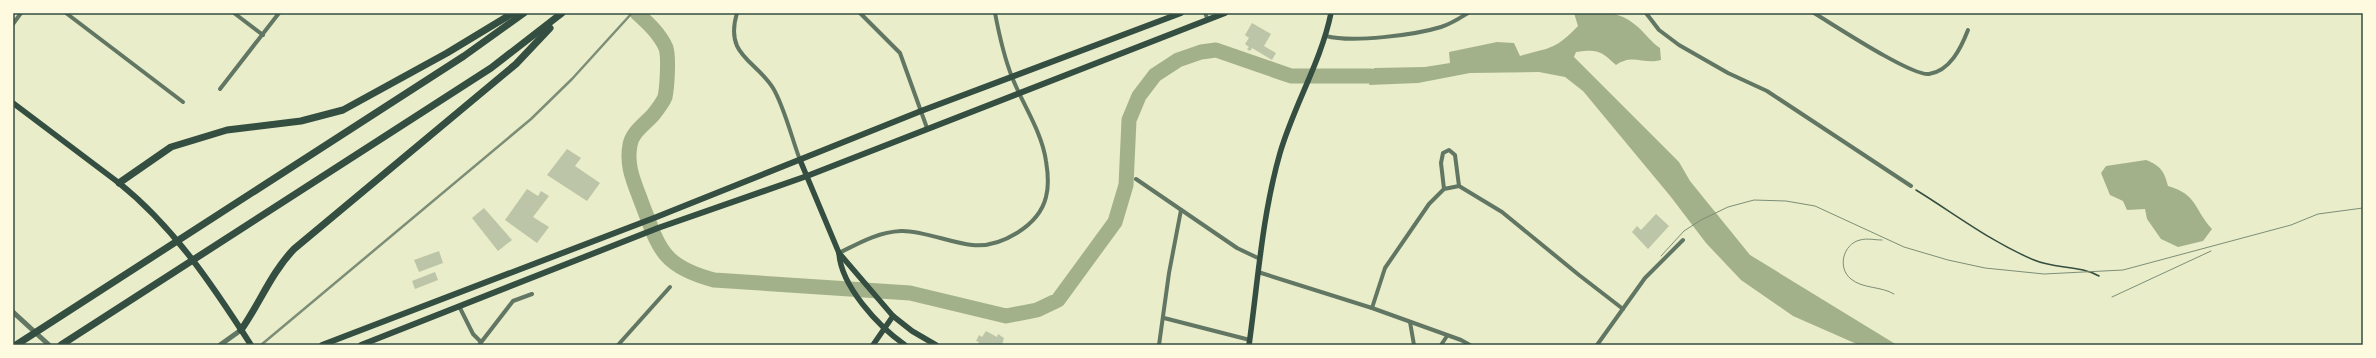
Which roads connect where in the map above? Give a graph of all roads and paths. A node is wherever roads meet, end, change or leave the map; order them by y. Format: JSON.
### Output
{"nodes":[{"id":1,"x":21,"y":13,"type":"edge"},
{"id":2,"x":66,"y":13,"type":"edge"},
{"id":3,"x":234,"y":13,"type":"edge"},
{"id":4,"x":279,"y":13,"type":"edge"},
{"id":5,"x":513,"y":13,"type":"edge"},
{"id":6,"x":524,"y":13,"type":"edge"},
{"id":7,"x":563,"y":13,"type":"edge"},
{"id":8,"x":737,"y":13,"type":"edge"},
{"id":9,"x":860,"y":13,"type":"edge"},
{"id":10,"x":995,"y":13,"type":"edge"},
{"id":11,"x":1181,"y":13,"type":"edge"},
{"id":12,"x":1205,"y":13,"type":"edge"},
{"id":13,"x":1225,"y":13,"type":"edge"},
{"id":14,"x":1331,"y":13,"type":"edge"},
{"id":15,"x":1468,"y":13,"type":"edge"},
{"id":16,"x":1646,"y":13,"type":"edge"},
{"id":17,"x":1814,"y":13,"type":"edge"},
{"id":18,"x":1208,"y":20,"type":"junction"},
{"id":19,"x":13,"y":24,"type":"edge"},
{"id":20,"x":1968,"y":30,"type":"dead end"},
{"id":21,"x":263,"y":35,"type":"junction"},
{"id":22,"x":1326,"y":36,"type":"junction"},
{"id":23,"x":1012,"y":78,"type":"junction"},
{"id":24,"x":220,"y":89,"type":"dead end"},
{"id":25,"x":1020,"y":94,"type":"junction"},
{"id":26,"x":183,"y":102,"type":"dead end"},
{"id":27,"x":13,"y":103,"type":"edge"},
{"id":28,"x":921,"y":111,"type":"junction"},
{"id":29,"x":927,"y":128,"type":"junction"},
{"id":30,"x":800,"y":160,"type":"junction"},
{"id":31,"x":807,"y":176,"type":"junction"},
{"id":32,"x":1136,"y":180,"type":"dead end"},
{"id":33,"x":119,"y":183,"type":"junction"},
{"id":34,"x":1459,"y":186,"type":"junction"},
{"id":35,"x":1911,"y":186,"type":"joint"},
{"id":36,"x":1444,"y":189,"type":"junction"},
{"id":37,"x":1180,"y":210,"type":"junction"},
{"id":38,"x":1683,"y":240,"type":"dead end"},
{"id":39,"x":839,"y":253,"type":"junction"},
{"id":40,"x":1260,"y":259,"type":"junction"},
{"id":41,"x":1258,"y":272,"type":"junction"},
{"id":42,"x":2099,"y":276,"type":"dead end"},
{"id":43,"x":670,"y":287,"type":"dead end"},
{"id":44,"x":532,"y":294,"type":"dead end"},
{"id":45,"x":459,"y":306,"type":"junction"},
{"id":46,"x":1372,"y":308,"type":"junction"},
{"id":47,"x":1623,"y":308,"type":"junction"},
{"id":48,"x":13,"y":312,"type":"edge"},
{"id":49,"x":893,"y":316,"type":"junction"},
{"id":50,"x":1164,"y":318,"type":"junction"},
{"id":51,"x":1410,"y":322,"type":"junction"},
{"id":52,"x":884,"y":328,"type":"junction"},
{"id":53,"x":241,"y":330,"type":"junction"},
{"id":54,"x":1447,"y":336,"type":"junction"},
{"id":55,"x":1249,"y":342,"type":"edge"},
{"id":56,"x":480,"y":343,"type":"edge"},
{"id":57,"x":62,"y":344,"type":"edge"},
{"id":58,"x":250,"y":344,"type":"edge"},
{"id":59,"x":16,"y":345,"type":"edge"},
{"id":60,"x":49,"y":345,"type":"edge"},
{"id":61,"x":220,"y":345,"type":"edge"},
{"id":62,"x":322,"y":345,"type":"edge"},
{"id":63,"x":361,"y":345,"type":"edge"},
{"id":64,"x":618,"y":345,"type":"edge"},
{"id":65,"x":873,"y":345,"type":"edge"},
{"id":66,"x":904,"y":345,"type":"edge"},
{"id":67,"x":936,"y":345,"type":"edge"},
{"id":68,"x":1159,"y":345,"type":"edge"},
{"id":69,"x":1414,"y":345,"type":"edge"},
{"id":70,"x":1441,"y":345,"type":"edge"},
{"id":71,"x":1470,"y":345,"type":"edge"},
{"id":72,"x":1597,"y":345,"type":"edge"}],
"edges":[{"from":1,"to":19,"type":"street"},
{"from":2,"to":26,"type":"street"},
{"from":3,"to":21,"type":"street"},
{"from":4,"to":21,"type":"street"},
{"from":5,"to":33,"type":"highway"},
{"from":6,"to":59,"type":"highway"},
{"from":7,"to":53,"type":"highway"},
{"from":7,"to":57,"type":"highway"},
{"from":8,"to":30,"type":"street"},
{"from":9,"to":28,"type":"street"},
{"from":10,"to":23,"type":"street"},
{"from":11,"to":23,"type":"main road"},
{"from":12,"to":18,"type":"street"},
{"from":13,"to":18,"type":"main road"},
{"from":14,"to":22,"type":"main road"},
{"from":15,"to":22,"type":"street"},
{"from":16,"to":35,"type":"street"},
{"from":17,"to":20,"type":"street"},
{"from":18,"to":25,"type":"main road"},
{"from":21,"to":24,"type":"street"},
{"from":22,"to":40,"type":"main road"},
{"from":23,"to":25,"type":"street"},
{"from":23,"to":28,"type":"main road"},
{"from":25,"to":29,"type":"main road"},
{"from":25,"to":39,"type":"street"},
{"from":27,"to":33,"type":"main road"},
{"from":28,"to":29,"type":"street"},
{"from":28,"to":30,"type":"main road"},
{"from":29,"to":31,"type":"main road"},
{"from":30,"to":31,"type":"main road"},
{"from":30,"to":62,"type":"main road"},
{"from":31,"to":39,"type":"main road"},
{"from":31,"to":45,"type":"main road"},
{"from":32,"to":37,"type":"street"},
{"from":33,"to":53,"type":"main road"},
{"from":34,"to":36,"type":"street"},
{"from":34,"to":36,"type":"street"},
{"from":34,"to":47,"type":"street"},
{"from":35,"to":42,"type":"path"},
{"from":36,"to":46,"type":"street"},
{"from":37,"to":40,"type":"street"},
{"from":37,"to":50,"type":"street"},
{"from":38,"to":47,"type":"street"},
{"from":39,"to":49,"type":"main road"},
{"from":39,"to":52,"type":"main road"},
{"from":40,"to":41,"type":"main road"},
{"from":41,"to":46,"type":"street"},
{"from":41,"to":55,"type":"main road"},
{"from":43,"to":64,"type":"street"},
{"from":44,"to":56,"type":"street"},
{"from":45,"to":56,"type":"street"},
{"from":45,"to":63,"type":"main road"},
{"from":46,"to":51,"type":"street"},
{"from":47,"to":72,"type":"street"},
{"from":48,"to":60,"type":"street"},
{"from":49,"to":52,"type":"main road"},
{"from":49,"to":67,"type":"main road"},
{"from":50,"to":55,"type":"street"},
{"from":50,"to":68,"type":"street"},
{"from":51,"to":54,"type":"street"},
{"from":51,"to":69,"type":"street"},
{"from":52,"to":65,"type":"main road"},
{"from":52,"to":66,"type":"main road"},
{"from":53,"to":58,"type":"main road"},
{"from":53,"to":61,"type":"street"},
{"from":54,"to":70,"type":"street"},
{"from":54,"to":71,"type":"street"}]}
